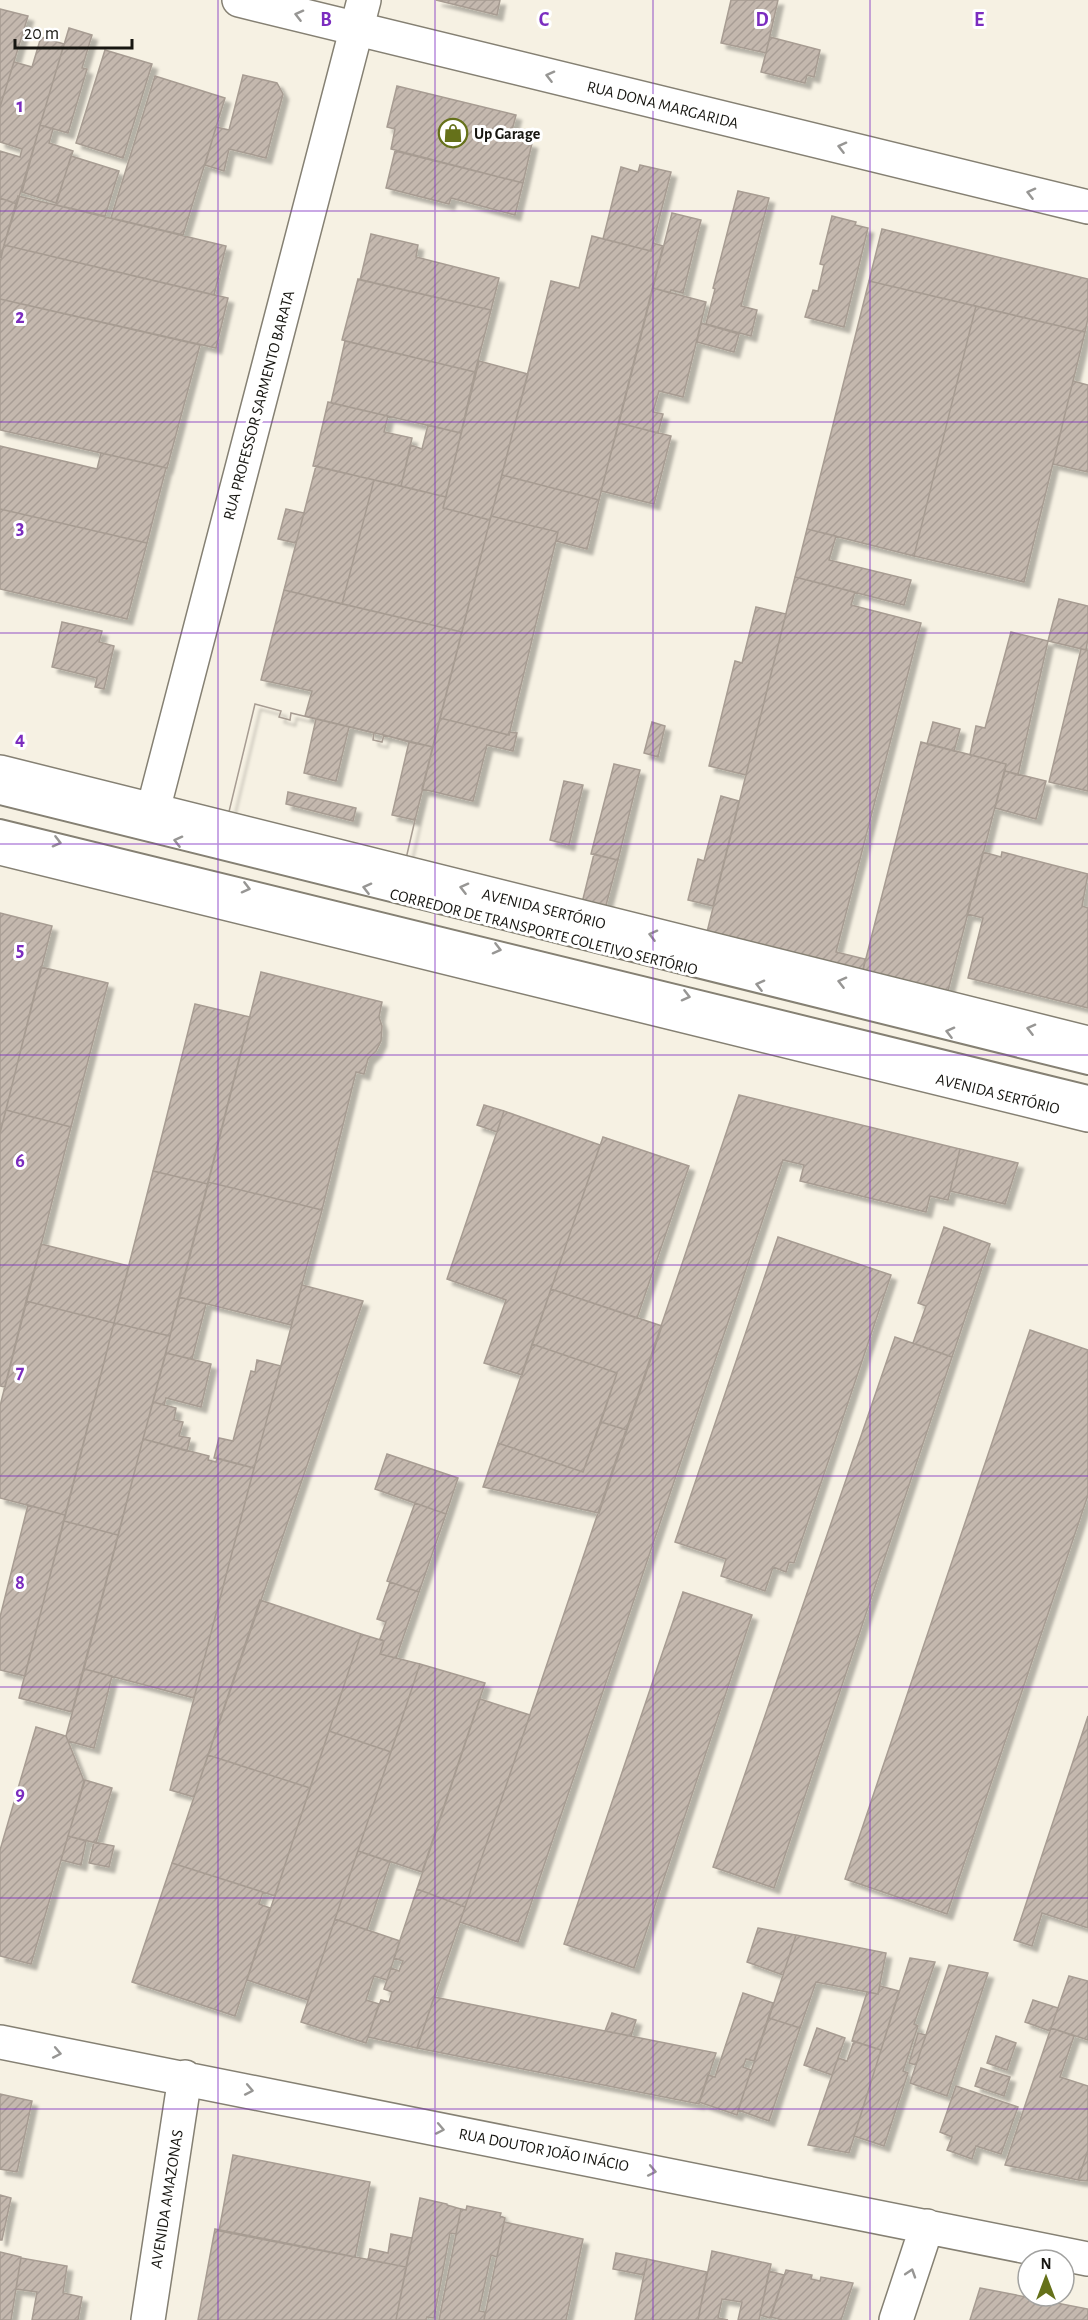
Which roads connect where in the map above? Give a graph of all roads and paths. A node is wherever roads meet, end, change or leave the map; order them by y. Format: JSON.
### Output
{"nodes":[{"id":1,"x":239,"y":0,"type":"edge"},
{"id":2,"x":360,"y":14,"type":"edge"},
{"id":3,"x":1088,"y":207,"type":"edge"},
{"id":4,"x":0,"y":772,"type":"edge"},
{"id":5,"x":0,"y":796,"type":"edge"},
{"id":6,"x":150,"y":822,"type":"junction"},
{"id":7,"x":0,"y":828,"type":"edge"},
{"id":8,"x":0,"y":848,"type":"edge"},
{"id":9,"x":1088,"y":1043,"type":"edge"},
{"id":10,"x":1088,"y":1066,"type":"edge"},
{"id":11,"x":1088,"y":1094,"type":"edge"},
{"id":12,"x":1088,"y":1115,"type":"edge"},
{"id":13,"x":0,"y":2042,"type":"edge"},
{"id":14,"x":185,"y":2077,"type":"junction"},
{"id":15,"x":927,"y":2226,"type":"junction"},
{"id":16,"x":1088,"y":2259,"type":"edge"},
{"id":17,"x":148,"y":2320,"type":"edge"},
{"id":18,"x":896,"y":2320,"type":"edge"}],
"edges":[{"from":2,"to":1,"type":"main road","name":"RUA DONA MARGARIDA","one_way":true},
{"from":3,"to":2,"type":"main road","name":"RUA DONA MARGARIDA","one_way":true},
{"from":2,"to":6,"type":"main road","name":"RUA PROFESSOR SARMENTO BARATA"},
{"from":4,"to":6,"type":"main road","name":"AVENIDA SERTÓRIO"},
{"from":5,"to":6,"type":"lane","name":"CORREDOR DE TRANSPORTE COLETIVO SERTÓRIO"},
{"from":9,"to":6,"type":"main road","name":"AVENIDA SERTÓRIO","one_way":true},
{"from":10,"to":6,"type":"lane","name":"CORREDOR DE TRANSPORTE COLETIVO SERTÓRIO","one_way":true},
{"from":7,"to":11,"type":"lane","name":"CORREDOR DE TRANSPORTE COLETIVO SERTÓRIO","one_way":true},
{"from":8,"to":12,"type":"main road","name":"AVENIDA SERTÓRIO"},
{"from":13,"to":14,"type":"main road","name":"RUA DOUTOR JOÃO INÁCIO","one_way":true},
{"from":14,"to":15,"type":"main road","name":"RUA DOUTOR JOÃO INÁCIO","one_way":true},
{"from":14,"to":17,"type":"main road","name":"AVENIDA AMAZONAS"},
{"from":15,"to":16,"type":"main road","name":"RUA DOUTOR JOÃO INÁCIO"},
{"from":18,"to":15,"type":"main road","one_way":true}]}
